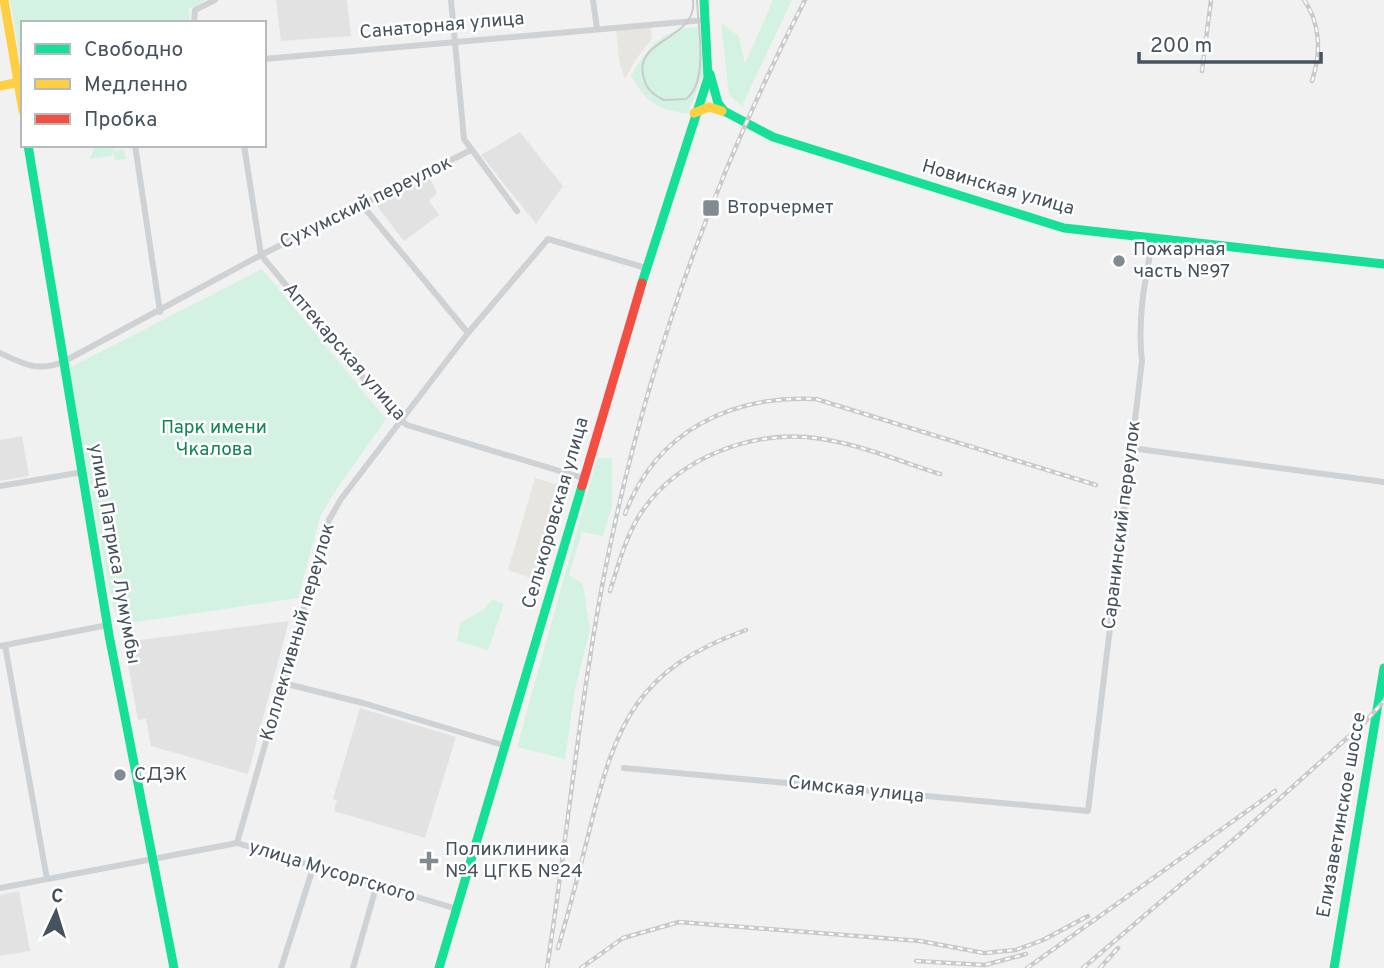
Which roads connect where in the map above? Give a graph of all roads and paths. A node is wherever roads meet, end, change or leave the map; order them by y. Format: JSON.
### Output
{"nodes":[{"id":1,"x":4,"y":0,"type":"edge"},
{"id":2,"x":215,"y":0,"type":"edge"},
{"id":3,"x":451,"y":0,"type":"edge"},
{"id":4,"x":593,"y":0,"type":"edge"},
{"id":5,"x":704,"y":0,"type":"edge"},
{"id":6,"x":706,"y":20,"type":"junction"},
{"id":7,"x":194,"y":21,"type":"edge"},
{"id":8,"x":597,"y":29,"type":"junction"},
{"id":9,"x":455,"y":41,"type":"junction"},
{"id":10,"x":266,"y":59,"type":"edge"},
{"id":11,"x":709,"y":68,"type":"junction"},
{"id":12,"x":21,"y":82,"type":"edge"},
{"id":13,"x":0,"y":86,"type":"edge"},
{"id":14,"x":724,"y":111,"type":"junction"},
{"id":15,"x":694,"y":113,"type":"junction"},
{"id":16,"x":28,"y":147,"type":"edge"},
{"id":17,"x":135,"y":147,"type":"edge"},
{"id":18,"x":244,"y":147,"type":"edge"},
{"id":19,"x":471,"y":150,"type":"junction"},
{"id":20,"x":362,"y":205,"type":"junction"},
{"id":21,"x":517,"y":211,"type":"dead end"},
{"id":22,"x":1153,"y":239,"type":"junction"},
{"id":23,"x":261,"y":255,"type":"junction"},
{"id":24,"x":1384,"y":264,"type":"edge"},
{"id":25,"x":646,"y":268,"type":"junction"},
{"id":26,"x":160,"y":312,"type":"junction"},
{"id":27,"x":468,"y":333,"type":"junction"},
{"id":28,"x":0,"y":353,"type":"edge"},
{"id":29,"x":63,"y":362,"type":"junction"},
{"id":30,"x":401,"y":421,"type":"junction"},
{"id":31,"x":1131,"y":448,"type":"junction"},
{"id":32,"x":83,"y":472,"type":"junction"},
{"id":33,"x":583,"y":478,"type":"junction"},
{"id":34,"x":1384,"y":482,"type":"edge"},
{"id":35,"x":0,"y":486,"type":"edge"},
{"id":36,"x":108,"y":625,"type":"junction"},
{"id":37,"x":2,"y":645,"type":"edge"},
{"id":38,"x":1384,"y":668,"type":"edge"},
{"id":39,"x":283,"y":683,"type":"junction"},
{"id":40,"x":506,"y":746,"type":"junction"},
{"id":41,"x":624,"y":768,"type":"dead end"},
{"id":42,"x":1088,"y":811,"type":"joint"},
{"id":43,"x":237,"y":843,"type":"junction"},
{"id":44,"x":151,"y":860,"type":"junction"},
{"id":45,"x":314,"y":865,"type":"junction"},
{"id":46,"x":47,"y":879,"type":"junction"},
{"id":47,"x":377,"y":884,"type":"junction"},
{"id":48,"x":0,"y":887,"type":"edge"},
{"id":49,"x":457,"y":909,"type":"junction"},
{"id":50,"x":174,"y":968,"type":"edge"},
{"id":51,"x":281,"y":968,"type":"edge"},
{"id":52,"x":353,"y":968,"type":"edge"},
{"id":53,"x":439,"y":968,"type":"edge"},
{"id":54,"x":1334,"y":968,"type":"edge"}],
"edges":[{"from":1,"to":12,"type":"main road"},
{"from":2,"to":7,"type":"street"},
{"from":3,"to":9,"type":"street"},
{"from":4,"to":8,"type":"street"},
{"from":5,"to":6,"type":"main road"},
{"from":6,"to":8,"type":"street","name":"Санаторная улица"},
{"from":6,"to":11,"type":"main road"},
{"from":8,"to":9,"type":"street","name":"Санаторная улица"},
{"from":9,"to":10,"type":"street","name":"Санаторная улица"},
{"from":9,"to":19,"type":"street"},
{"from":11,"to":14,"type":"main road"},
{"from":11,"to":15,"type":"main road","name":"Селькоровская улица"},
{"from":12,"to":13,"type":"main road"},
{"from":14,"to":15,"type":"main road"},
{"from":14,"to":22,"type":"main road","name":"Новинская улица"},
{"from":15,"to":25,"type":"main road","name":"Селькоровская улица"},
{"from":16,"to":29,"type":"main road","name":"улица Патриса Лумумбы"},
{"from":17,"to":26,"type":"street"},
{"from":18,"to":23,"type":"street"},
{"from":19,"to":20,"type":"street","name":"Сухумский переулок"},
{"from":19,"to":21,"type":"street"},
{"from":20,"to":23,"type":"street","name":"Сухумский переулок"},
{"from":20,"to":27,"type":"street"},
{"from":22,"to":24,"type":"main road","name":"Новинская улица"},
{"from":22,"to":31,"type":"street","name":"Саранинский переулок"},
{"from":23,"to":26,"type":"street","name":"Сухумский переулок"},
{"from":23,"to":30,"type":"street","name":"Аптекарская улица"},
{"from":25,"to":27,"type":"street","name":"Коллективный переулок"},
{"from":25,"to":33,"type":"main road","name":"Селькоровская улица"},
{"from":26,"to":29,"type":"street","name":"Сухумский переулок"},
{"from":27,"to":30,"type":"street","name":"Коллективный переулок"},
{"from":28,"to":29,"type":"street","name":"Сухумский переулок"},
{"from":29,"to":32,"type":"main road","name":"улица Патриса Лумумбы"},
{"from":30,"to":33,"type":"street","name":"Аптекарская улица"},
{"from":30,"to":39,"type":"street","name":"Коллективный переулок"},
{"from":31,"to":34,"type":"street"},
{"from":31,"to":42,"type":"street","name":"Саранинский переулок"},
{"from":32,"to":35,"type":"street"},
{"from":32,"to":36,"type":"main road","name":"улица Патриса Лумумбы"},
{"from":33,"to":40,"type":"main road","name":"Селькоровская улица"},
{"from":36,"to":37,"type":"street"},
{"from":36,"to":44,"type":"main road","name":"улица Патриса Лумумбы"},
{"from":37,"to":46,"type":"street"},
{"from":38,"to":54,"type":"main road","name":"Елизаветинское шоссе"},
{"from":39,"to":40,"type":"street"},
{"from":39,"to":43,"type":"street","name":"Коллективный переулок"},
{"from":40,"to":49,"type":"main road","name":"Селькоровская улица"},
{"from":41,"to":42,"type":"street","name":"Симская улица"},
{"from":43,"to":44,"type":"street","name":"улица Мусоргского"},
{"from":43,"to":45,"type":"street","name":"улица Мусоргского"},
{"from":44,"to":46,"type":"street","name":"улица Мусоргского"},
{"from":44,"to":50,"type":"main road","name":"улица Патриса Лумумбы"},
{"from":45,"to":47,"type":"street","name":"улица Мусоргского"},
{"from":45,"to":51,"type":"street"},
{"from":46,"to":48,"type":"street","name":"улица Мусоргского"},
{"from":47,"to":49,"type":"street","name":"улица Мусоргского"},
{"from":47,"to":52,"type":"street"},
{"from":49,"to":53,"type":"main road","name":"Селькоровская улица"}]}
